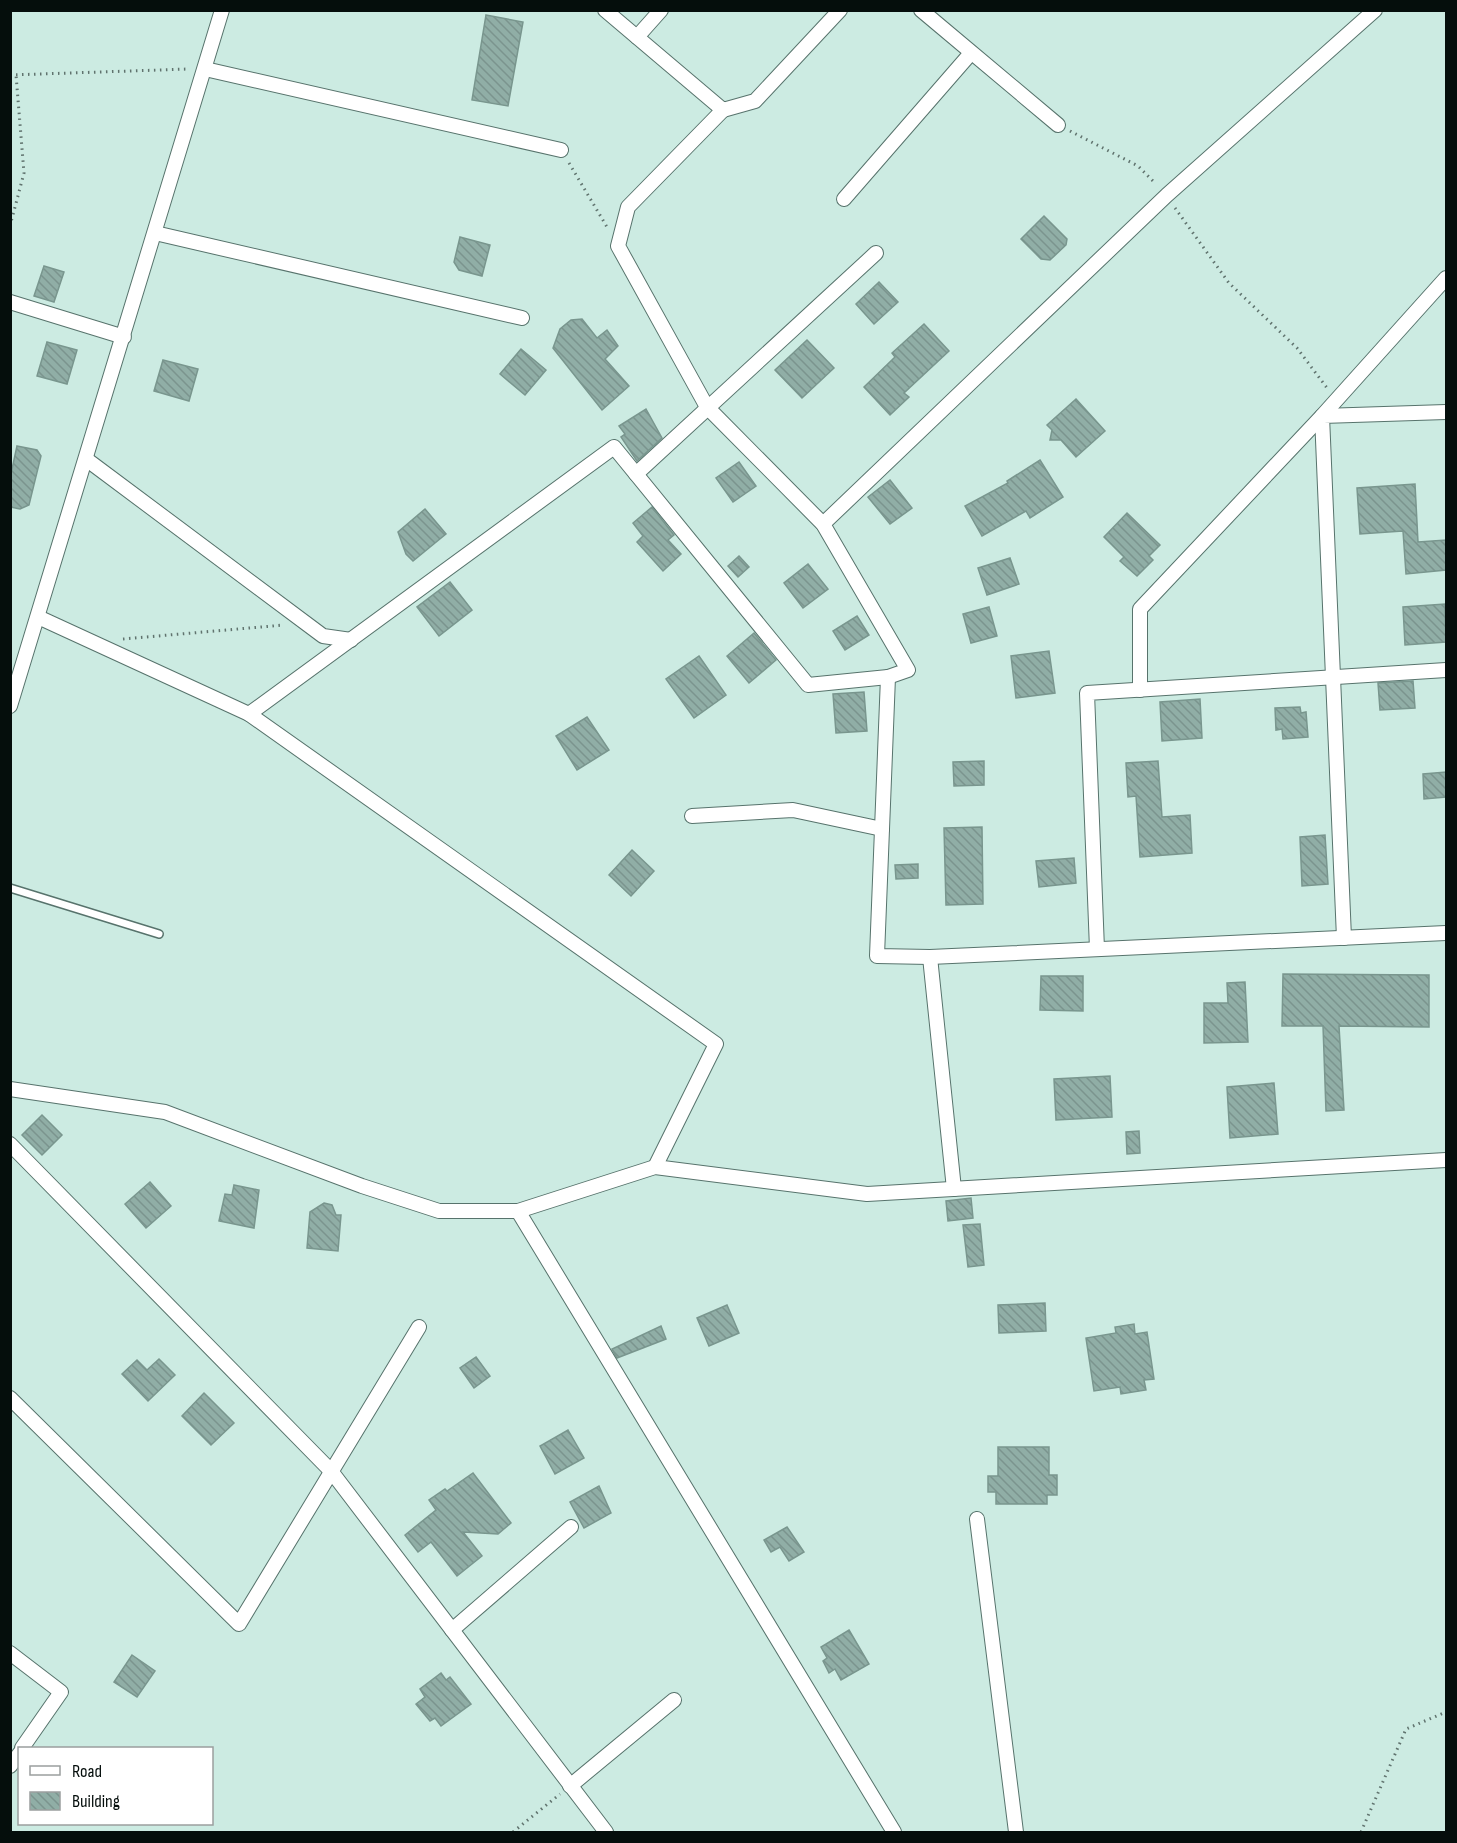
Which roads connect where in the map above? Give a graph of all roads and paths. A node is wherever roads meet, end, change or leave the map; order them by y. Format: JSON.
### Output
{"nodes":[{"id":1,"x":222,"y":10,"type":"edge"},
{"id":2,"x":605,"y":10,"type":"edge"},
{"id":3,"x":661,"y":10,"type":"edge"},
{"id":4,"x":840,"y":10,"type":"edge"},
{"id":5,"x":921,"y":10,"type":"edge"},
{"id":6,"x":1375,"y":10,"type":"edge"},
{"id":7,"x":637,"y":37,"type":"junction"},
{"id":8,"x":972,"y":53,"type":"junction"},
{"id":9,"x":205,"y":69,"type":"junction"},
{"id":10,"x":10,"y":75,"type":"edge"},
{"id":11,"x":16,"y":75,"type":"junction"},
{"id":12,"x":723,"y":110,"type":"junction"},
{"id":13,"x":1058,"y":125,"type":"joint"},
{"id":14,"x":561,"y":150,"type":"joint"},
{"id":15,"x":1167,"y":195,"type":"junction"},
{"id":16,"x":844,"y":199,"type":"dead end"},
{"id":17,"x":10,"y":226,"type":"edge"},
{"id":18,"x":155,"y":232,"type":"junction"},
{"id":19,"x":618,"y":246,"type":"junction"},
{"id":20,"x":876,"y":253,"type":"dead end"},
{"id":21,"x":1446,"y":278,"type":"edge"},
{"id":22,"x":10,"y":302,"type":"edge"},
{"id":23,"x":522,"y":318,"type":"dead end"},
{"id":24,"x":124,"y":337,"type":"junction"},
{"id":25,"x":1336,"y":399,"type":"junction"},
{"id":26,"x":707,"y":406,"type":"junction"},
{"id":27,"x":1446,"y":412,"type":"edge"},
{"id":28,"x":1322,"y":416,"type":"junction"},
{"id":29,"x":86,"y":459,"type":"junction"},
{"id":30,"x":636,"y":474,"type":"junction"},
{"id":31,"x":823,"y":524,"type":"junction"},
{"id":32,"x":38,"y":617,"type":"junction"},
{"id":33,"x":306,"y":624,"type":"junction"},
{"id":34,"x":351,"y":640,"type":"junction"},
{"id":35,"x":92,"y":642,"type":"junction"},
{"id":36,"x":1446,"y":670,"type":"edge"},
{"id":37,"x":888,"y":677,"type":"junction"},
{"id":38,"x":1333,"y":677,"type":"junction"},
{"id":39,"x":1140,"y":690,"type":"junction"},
{"id":40,"x":10,"y":706,"type":"edge"},
{"id":41,"x":249,"y":714,"type":"junction"},
{"id":42,"x":692,"y":816,"type":"dead end"},
{"id":43,"x":882,"y":830,"type":"junction"},
{"id":44,"x":10,"y":888,"type":"edge"},
{"id":45,"x":1446,"y":933,"type":"edge"},
{"id":46,"x":159,"y":934,"type":"dead end"},
{"id":47,"x":1344,"y":938,"type":"junction"},
{"id":48,"x":1097,"y":949,"type":"junction"},
{"id":49,"x":930,"y":957,"type":"junction"},
{"id":50,"x":10,"y":1089,"type":"edge"},
{"id":51,"x":10,"y":1144,"type":"edge"},
{"id":52,"x":1446,"y":1160,"type":"edge"},
{"id":53,"x":655,"y":1167,"type":"junction"},
{"id":54,"x":954,"y":1189,"type":"junction"},
{"id":55,"x":518,"y":1211,"type":"junction"},
{"id":56,"x":419,"y":1327,"type":"dead end"},
{"id":57,"x":10,"y":1398,"type":"edge"},
{"id":58,"x":332,"y":1471,"type":"junction"},
{"id":59,"x":977,"y":1520,"type":"dead end"},
{"id":60,"x":571,"y":1527,"type":"dead end"},
{"id":61,"x":452,"y":1630,"type":"junction"},
{"id":62,"x":10,"y":1653,"type":"edge"},
{"id":63,"x":674,"y":1700,"type":"dead end"},
{"id":64,"x":1446,"y":1712,"type":"edge"},
{"id":65,"x":23,"y":1747,"type":"edge"},
{"id":66,"x":570,"y":1786,"type":"junction"},
{"id":67,"x":513,"y":1833,"type":"edge"},
{"id":68,"x":606,"y":1833,"type":"edge"},
{"id":69,"x":894,"y":1833,"type":"edge"},
{"id":70,"x":1016,"y":1833,"type":"edge"},
{"id":71,"x":1361,"y":1833,"type":"edge"}],
"edges":[{"from":1,"to":9,"type":"street"},
{"from":2,"to":7,"type":"street"},
{"from":3,"to":7,"type":"street"},
{"from":4,"to":12,"type":"street"},
{"from":5,"to":8,"type":"street"},
{"from":6,"to":15,"type":"street"},
{"from":7,"to":12,"type":"street"},
{"from":8,"to":13,"type":"street"},
{"from":8,"to":16,"type":"street"},
{"from":9,"to":11,"type":"path"},
{"from":9,"to":14,"type":"street"},
{"from":9,"to":18,"type":"street"},
{"from":10,"to":11,"type":"path"},
{"from":11,"to":17,"type":"path"},
{"from":12,"to":19,"type":"street"},
{"from":13,"to":15,"type":"path"},
{"from":14,"to":19,"type":"path"},
{"from":15,"to":25,"type":"path"},
{"from":15,"to":31,"type":"street"},
{"from":18,"to":23,"type":"street"},
{"from":18,"to":24,"type":"street"},
{"from":19,"to":26,"type":"street"},
{"from":20,"to":26,"type":"street"},
{"from":21,"to":25,"type":"street"},
{"from":22,"to":24,"type":"street"},
{"from":24,"to":29,"type":"street"},
{"from":25,"to":28,"type":"street"},
{"from":26,"to":30,"type":"street"},
{"from":26,"to":31,"type":"street"},
{"from":27,"to":28,"type":"street"},
{"from":28,"to":38,"type":"street"},
{"from":28,"to":39,"type":"street"},
{"from":29,"to":32,"type":"street"},
{"from":29,"to":33,"type":"street"},
{"from":30,"to":34,"type":"street"},
{"from":30,"to":37,"type":"street"},
{"from":31,"to":37,"type":"street"},
{"from":32,"to":35,"type":"street"},
{"from":32,"to":40,"type":"street"},
{"from":33,"to":34,"type":"street"},
{"from":33,"to":35,"type":"path"},
{"from":34,"to":41,"type":"street"},
{"from":35,"to":41,"type":"street"},
{"from":36,"to":38,"type":"street"},
{"from":37,"to":43,"type":"street"},
{"from":38,"to":39,"type":"street"},
{"from":38,"to":47,"type":"street"},
{"from":39,"to":48,"type":"street"},
{"from":41,"to":53,"type":"street"},
{"from":42,"to":43,"type":"street"},
{"from":43,"to":49,"type":"street"},
{"from":44,"to":46,"type":"lane"},
{"from":45,"to":47,"type":"street"},
{"from":47,"to":48,"type":"street"},
{"from":48,"to":49,"type":"street"},
{"from":49,"to":54,"type":"street"},
{"from":50,"to":55,"type":"street"},
{"from":51,"to":58,"type":"street"},
{"from":52,"to":54,"type":"street"},
{"from":53,"to":54,"type":"street"},
{"from":53,"to":55,"type":"street"},
{"from":55,"to":69,"type":"street"},
{"from":56,"to":58,"type":"street"},
{"from":57,"to":58,"type":"street"},
{"from":58,"to":61,"type":"street"},
{"from":59,"to":70,"type":"street"},
{"from":60,"to":61,"type":"street"},
{"from":61,"to":66,"type":"street"},
{"from":62,"to":65,"type":"street"},
{"from":63,"to":66,"type":"street"},
{"from":64,"to":71,"type":"path"},
{"from":66,"to":67,"type":"path"},
{"from":66,"to":68,"type":"street"}]}
